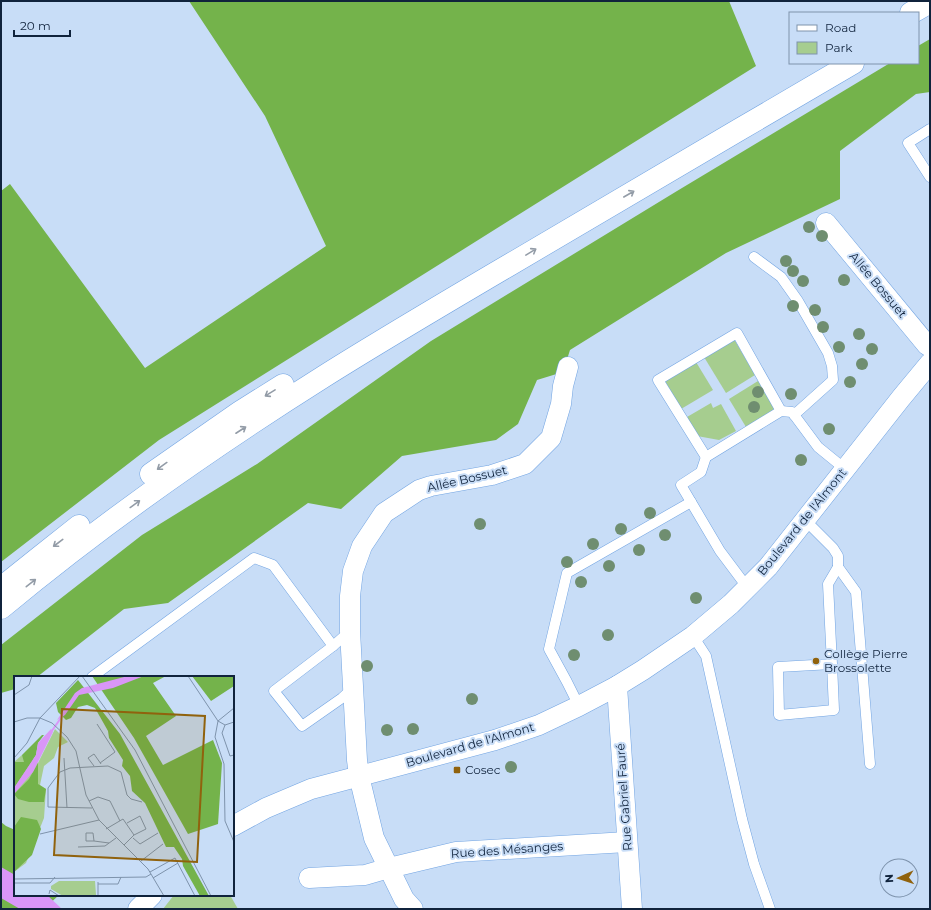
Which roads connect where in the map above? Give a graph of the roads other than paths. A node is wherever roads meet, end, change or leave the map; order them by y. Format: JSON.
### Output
{"nodes":[{"id":1,"x":930,"y":2,"type":"edge"},
{"id":2,"x":913,"y":12,"type":"edge"},
{"id":3,"x":930,"y":18,"type":"edge"},
{"id":4,"x":919,"y":24,"type":"edge"},
{"id":5,"x":824,"y":64,"type":"edge"},
{"id":6,"x":851,"y":64,"type":"edge"},
{"id":7,"x":930,"y":128,"type":"edge"},
{"id":8,"x":930,"y":177,"type":"edge"},
{"id":9,"x":826,"y":223,"type":"dead end"},
{"id":10,"x":754,"y":257,"type":"dead end"},
{"id":11,"x":930,"y":347,"type":"edge"},
{"id":12,"x":930,"y":363,"type":"edge"},
{"id":13,"x":568,"y":367,"type":"dead end"},
{"id":14,"x":781,"y":411,"type":"junction"},
{"id":15,"x":794,"y":415,"type":"junction"},
{"id":16,"x":706,"y":457,"type":"junction"},
{"id":17,"x":845,"y":470,"type":"junction"},
{"id":18,"x":691,"y":502,"type":"junction"},
{"id":19,"x":805,"y":520,"type":"junction"},
{"id":20,"x":838,"y":567,"type":"junction"},
{"id":21,"x":748,"y":587,"type":"junction"},
{"id":22,"x":1,"y":588,"type":"edge"},
{"id":23,"x":1,"y":608,"type":"edge"},
{"id":24,"x":350,"y":631,"type":"junction"},
{"id":25,"x":693,"y":636,"type":"junction"},
{"id":26,"x":333,"y":646,"type":"junction"},
{"id":27,"x":832,"y":664,"type":"junction"},
{"id":28,"x":93,"y":676,"type":"edge"},
{"id":29,"x":617,"y":686,"type":"junction"},
{"id":30,"x":353,"y":688,"type":"junction"},
{"id":31,"x":579,"y":706,"type":"junction"},
{"id":32,"x":870,"y":764,"type":"dead end"},
{"id":33,"x":359,"y":776,"type":"junction"},
{"id":34,"x":234,"y":825,"type":"edge"},
{"id":35,"x":627,"y":842,"type":"junction"},
{"id":36,"x":389,"y":868,"type":"junction"},
{"id":37,"x":309,"y":878,"type":"dead end"},
{"id":38,"x":151,"y":896,"type":"edge"},
{"id":39,"x":138,"y":909,"type":"edge"},
{"id":40,"x":414,"y":909,"type":"edge"},
{"id":41,"x":632,"y":909,"type":"edge"},
{"id":42,"x":770,"y":909,"type":"edge"}],
"edges":[{"from":1,"to":2,"type":"main road"},
{"from":3,"to":4,"type":"main road"},
{"from":5,"to":22,"type":"main road","one_way":true},
{"from":23,"to":6,"type":"main road","one_way":true},
{"from":7,"to":8,"type":"lane"},
{"from":9,"to":11,"type":"street","name":"Allée Bossuet"},
{"from":10,"to":15,"type":"lane"},
{"from":12,"to":17,"type":"street","name":"Boulevard de l'Almont"},
{"from":13,"to":24,"type":"street","name":"Allée Bossuet"},
{"from":14,"to":15,"type":"lane"},
{"from":14,"to":16,"type":"lane"},
{"from":14,"to":16,"type":"lane"},
{"from":15,"to":17,"type":"lane"},
{"from":16,"to":18,"type":"lane"},
{"from":17,"to":19,"type":"street","name":"Boulevard de l'Almont"},
{"from":18,"to":21,"type":"lane"},
{"from":18,"to":31,"type":"lane"},
{"from":19,"to":20,"type":"lane"},
{"from":19,"to":21,"type":"street","name":"Boulevard de l'Almont"},
{"from":20,"to":27,"type":"lane"},
{"from":20,"to":32,"type":"lane"},
{"from":21,"to":25,"type":"street","name":"Boulevard de l'Almont"},
{"from":24,"to":26,"type":"lane"},
{"from":24,"to":30,"type":"street","name":"Allée Bossuet"},
{"from":25,"to":29,"type":"street","name":"Boulevard de l'Almont"},
{"from":25,"to":42,"type":"lane"},
{"from":26,"to":28,"type":"lane"},
{"from":26,"to":30,"type":"lane"},
{"from":27,"to":27,"type":"lane"},
{"from":29,"to":31,"type":"street","name":"Boulevard de l'Almont"},
{"from":29,"to":35,"type":"street","name":"Rue Gabriel Fauré"},
{"from":30,"to":33,"type":"street","name":"Allée Bossuet"},
{"from":31,"to":33,"type":"street","name":"Boulevard de l'Almont"},
{"from":33,"to":34,"type":"street","name":"Boulevard de l'Almont"},
{"from":33,"to":36,"type":"street"},
{"from":35,"to":36,"type":"street","name":"Rue des Mésanges"},
{"from":35,"to":41,"type":"street","name":"Rue Gabriel Fauré"},
{"from":36,"to":37,"type":"street","name":"Rue des Mésanges"},
{"from":36,"to":40,"type":"street"},
{"from":38,"to":39,"type":"street"}]}
